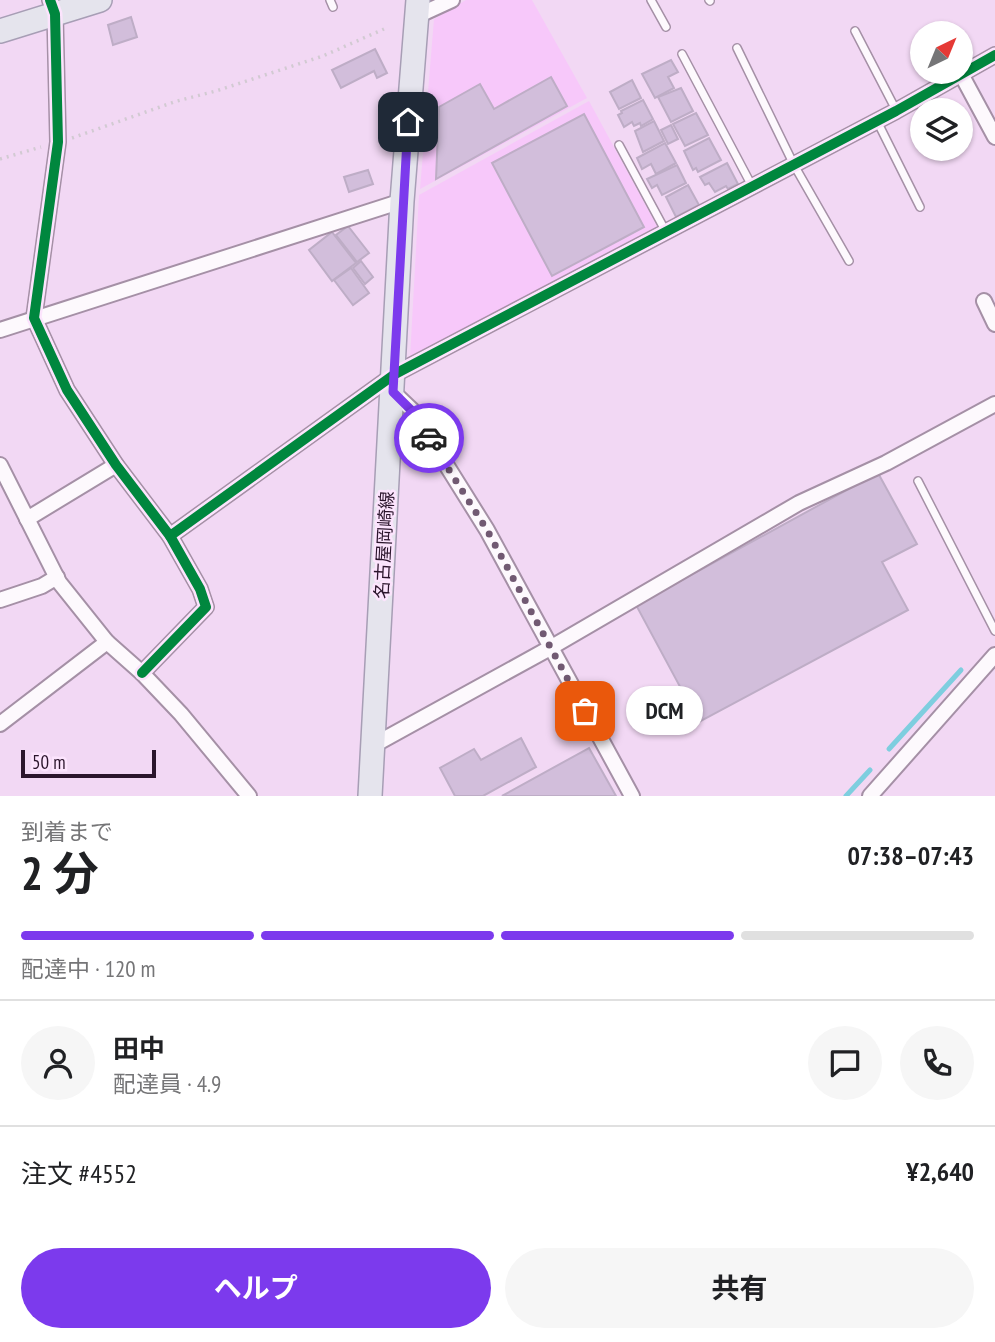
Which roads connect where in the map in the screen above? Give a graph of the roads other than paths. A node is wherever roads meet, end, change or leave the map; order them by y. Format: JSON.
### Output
{"nodes":[{"id":1,"x":100,"y":0,"type":"edge"},
{"id":2,"x":452,"y":0,"type":"edge"},
{"id":3,"x":651,"y":0,"type":"edge"},
{"id":4,"x":52,"y":7,"type":"edge"},
{"id":5,"x":417,"y":8,"type":"edge"},
{"id":6,"x":666,"y":27,"type":"dead end"},
{"id":7,"x":0,"y":31,"type":"edge"},
{"id":8,"x":855,"y":31,"type":"dead end"},
{"id":9,"x":737,"y":48,"type":"dead end"},
{"id":10,"x":682,"y":54,"type":"dead end"},
{"id":11,"x":995,"y":55,"type":"edge"},
{"id":12,"x":973,"y":67,"type":"edge"},
{"id":13,"x":943,"y":84,"type":"edge"},
{"id":14,"x":966,"y":84,"type":"edge"},
{"id":15,"x":896,"y":111,"type":"junction"},
{"id":16,"x":877,"y":121,"type":"junction"},
{"id":17,"x":995,"y":136,"type":"edge"},
{"id":18,"x":619,"y":145,"type":"dead end"},
{"id":19,"x":794,"y":165,"type":"junction"},
{"id":20,"x":752,"y":187,"type":"junction"},
{"id":21,"x":402,"y":201,"type":"junction"},
{"id":22,"x":920,"y":208,"type":"dead end"},
{"id":23,"x":666,"y":232,"type":"junction"},
{"id":24,"x":849,"y":261,"type":"dead end"},
{"id":25,"x":984,"y":301,"type":"dead end"},
{"id":26,"x":34,"y":318,"type":"junction"},
{"id":27,"x":995,"y":324,"type":"edge"},
{"id":28,"x":0,"y":330,"type":"edge"},
{"id":29,"x":394,"y":383,"type":"junction"},
{"id":30,"x":995,"y":404,"type":"edge"},
{"id":31,"x":0,"y":465,"type":"edge"},
{"id":32,"x":116,"y":465,"type":"junction"},
{"id":33,"x":918,"y":481,"type":"dead end"},
{"id":34,"x":5,"y":485,"type":"edge"},
{"id":35,"x":27,"y":519,"type":"junction"},
{"id":36,"x":170,"y":536,"type":"junction"},
{"id":37,"x":57,"y":577,"type":"junction"},
{"id":38,"x":0,"y":600,"type":"edge"},
{"id":39,"x":995,"y":631,"type":"edge"},
{"id":40,"x":107,"y":642,"type":"junction"},
{"id":41,"x":550,"y":648,"type":"junction"},
{"id":42,"x":994,"y":659,"type":"edge"},
{"id":43,"x":142,"y":673,"type":"junction"},
{"id":44,"x":0,"y":724,"type":"edge"},
{"id":45,"x":372,"y":746,"type":"junction"},
{"id":46,"x":248,"y":796,"type":"edge"},
{"id":47,"x":370,"y":796,"type":"edge"},
{"id":48,"x":632,"y":796,"type":"edge"},
{"id":49,"x":870,"y":796,"type":"edge"}],
"edges":[{"from":1,"to":4,"type":"main road"},
{"from":2,"to":5,"type":"street"},
{"from":3,"to":6,"type":"lane"},
{"from":4,"to":7,"type":"main road"},
{"from":4,"to":26,"type":"street"},
{"from":5,"to":21,"type":"main road","name":"名古屋岡崎線"},
{"from":8,"to":15,"type":"lane"},
{"from":9,"to":19,"type":"lane"},
{"from":10,"to":20,"type":"lane"},
{"from":11,"to":12,"type":"street"},
{"from":13,"to":15,"type":"street"},
{"from":14,"to":17,"type":"street"},
{"from":15,"to":16,"type":"street"},
{"from":16,"to":19,"type":"street"},
{"from":16,"to":22,"type":"lane"},
{"from":18,"to":23,"type":"lane"},
{"from":19,"to":20,"type":"street"},
{"from":19,"to":24,"type":"lane"},
{"from":20,"to":23,"type":"street"},
{"from":21,"to":26,"type":"street"},
{"from":21,"to":29,"type":"main road","name":"名古屋岡崎線"},
{"from":23,"to":29,"type":"street"},
{"from":25,"to":27,"type":"street"},
{"from":26,"to":28,"type":"street"},
{"from":26,"to":32,"type":"street"},
{"from":29,"to":36,"type":"street"},
{"from":29,"to":41,"type":"street"},
{"from":29,"to":45,"type":"main road","name":"名古屋岡崎線"},
{"from":30,"to":41,"type":"street"},
{"from":31,"to":34,"type":"street"},
{"from":32,"to":35,"type":"street"},
{"from":32,"to":36,"type":"street"},
{"from":33,"to":39,"type":"lane"},
{"from":34,"to":35,"type":"street"},
{"from":35,"to":37,"type":"street"},
{"from":36,"to":43,"type":"street"},
{"from":37,"to":38,"type":"street"},
{"from":37,"to":40,"type":"street"},
{"from":40,"to":43,"type":"street"},
{"from":40,"to":44,"type":"street"},
{"from":41,"to":45,"type":"street"},
{"from":41,"to":48,"type":"street"},
{"from":42,"to":49,"type":"street"},
{"from":43,"to":46,"type":"street"},
{"from":45,"to":47,"type":"main road","name":"名古屋岡崎線"}]}
